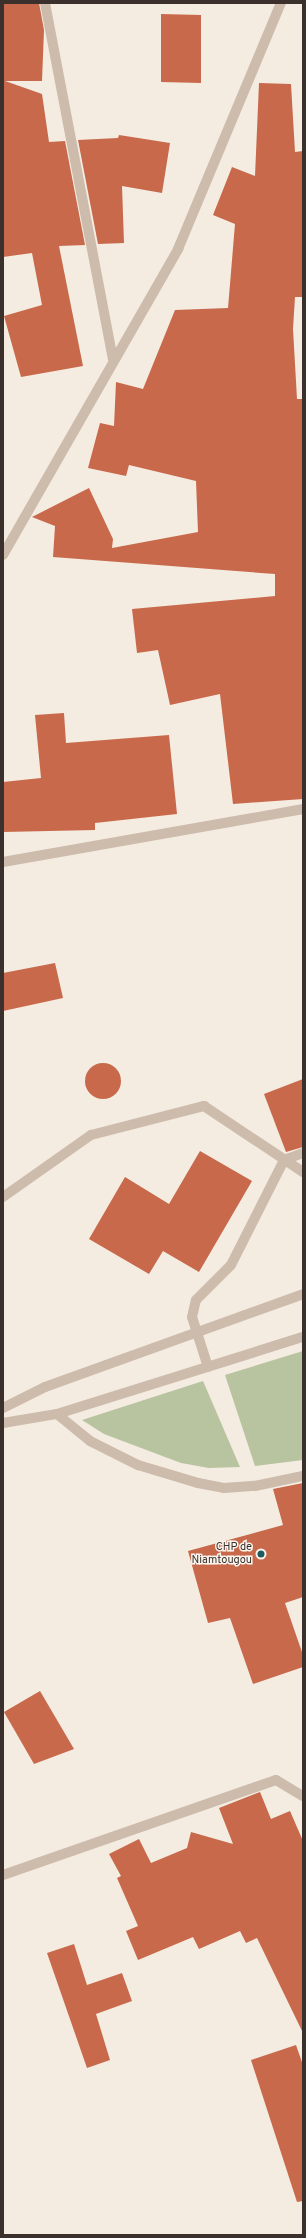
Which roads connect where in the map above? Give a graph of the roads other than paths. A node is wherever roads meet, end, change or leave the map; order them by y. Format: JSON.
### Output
{"nodes":[{"id":1,"x":45,"y":3,"type":"edge"},
{"id":2,"x":281,"y":3,"type":"edge"},
{"id":3,"x":113,"y":359,"type":"junction"},
{"id":4,"x":3,"y":555,"type":"edge"},
{"id":5,"x":303,"y":809,"type":"edge"},
{"id":6,"x":3,"y":862,"type":"edge"},
{"id":7,"x":303,"y":1153,"type":"edge"},
{"id":8,"x":284,"y":1160,"type":"junction"},
{"id":9,"x":303,"y":1172,"type":"edge"},
{"id":10,"x":3,"y":1196,"type":"edge"},
{"id":11,"x":303,"y":1294,"type":"edge"},
{"id":12,"x":196,"y":1330,"type":"junction"},
{"id":13,"x":303,"y":1337,"type":"edge"},
{"id":14,"x":208,"y":1366,"type":"junction"},
{"id":15,"x":3,"y":1408,"type":"edge"},
{"id":16,"x":57,"y":1414,"type":"junction"},
{"id":17,"x":3,"y":1423,"type":"edge"},
{"id":18,"x":303,"y":1476,"type":"edge"},
{"id":19,"x":303,"y":1796,"type":"edge"},
{"id":20,"x":3,"y":1875,"type":"edge"}],
"edges":[{"from":1,"to":3,"type":"street"},
{"from":2,"to":3,"type":"street"},
{"from":3,"to":4,"type":"street"},
{"from":5,"to":6,"type":"street"},
{"from":7,"to":8,"type":"street"},
{"from":8,"to":9,"type":"street"},
{"from":8,"to":10,"type":"street"},
{"from":8,"to":12,"type":"street"},
{"from":11,"to":12,"type":"street"},
{"from":12,"to":14,"type":"street"},
{"from":12,"to":15,"type":"street"},
{"from":13,"to":14,"type":"street"},
{"from":14,"to":16,"type":"street"},
{"from":16,"to":17,"type":"street"},
{"from":16,"to":18,"type":"street"},
{"from":19,"to":20,"type":"street"}]}
